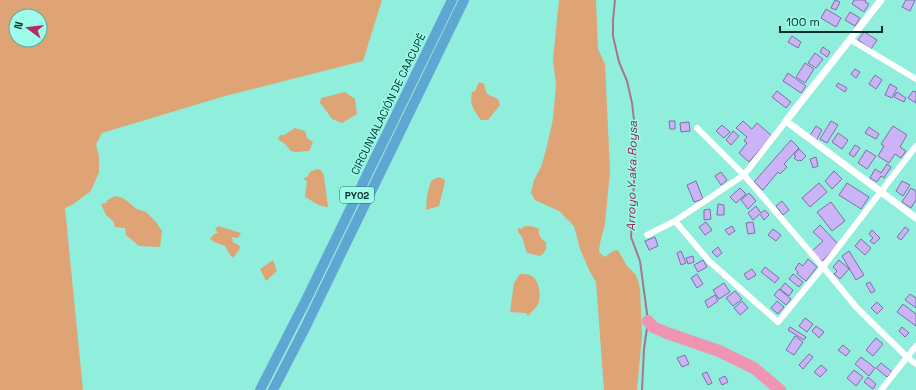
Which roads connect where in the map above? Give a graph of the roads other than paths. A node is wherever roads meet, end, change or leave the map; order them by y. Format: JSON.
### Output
{"nodes":[{"id":1,"x":452,"y":0,"type":"edge"},
{"id":2,"x":464,"y":0,"type":"edge"},
{"id":3,"x":881,"y":0,"type":"edge"},
{"id":4,"x":851,"y":40,"type":"junction"},
{"id":5,"x":916,"y":79,"type":"edge"},
{"id":6,"x":786,"y":121,"type":"junction"},
{"id":7,"x":697,"y":128,"type":"dead end"},
{"id":8,"x":916,"y":146,"type":"edge"},
{"id":9,"x":744,"y":175,"type":"junction"},
{"id":10,"x":881,"y":192,"type":"junction"},
{"id":11,"x":916,"y":218,"type":"edge"},
{"id":12,"x":675,"y":221,"type":"junction"},
{"id":13,"x":646,"y":235,"type":"dead end"},
{"id":14,"x":823,"y":267,"type":"junction"},
{"id":15,"x":916,"y":346,"type":"edge"},
{"id":16,"x":907,"y":357,"type":"junction"},
{"id":17,"x":916,"y":364,"type":"edge"},
{"id":18,"x":260,"y":390,"type":"edge"},
{"id":19,"x":273,"y":390,"type":"edge"},
{"id":20,"x":881,"y":390,"type":"edge"}],
"edges":[{"from":1,"to":18,"type":"highway","name":"CIRCUNVALACIÓN DE CAACUPÉ","number":"PY02"},
{"from":2,"to":19,"type":"highway","name":"CIRCUNVALACIÓN DE CAACUPÉ","number":"PY02"},
{"from":3,"to":4,"type":"street"},
{"from":4,"to":5,"type":"street"},
{"from":4,"to":6,"type":"street"},
{"from":6,"to":9,"type":"street"},
{"from":6,"to":10,"type":"street"},
{"from":7,"to":9,"type":"street"},
{"from":8,"to":10,"type":"street"},
{"from":9,"to":12,"type":"street"},
{"from":9,"to":14,"type":"street"},
{"from":10,"to":11,"type":"street"},
{"from":10,"to":14,"type":"street"},
{"from":12,"to":13,"type":"street"},
{"from":12,"to":14,"type":"street"},
{"from":14,"to":16,"type":"street"},
{"from":15,"to":16,"type":"street"},
{"from":16,"to":17,"type":"street"},
{"from":16,"to":20,"type":"street"}]}
